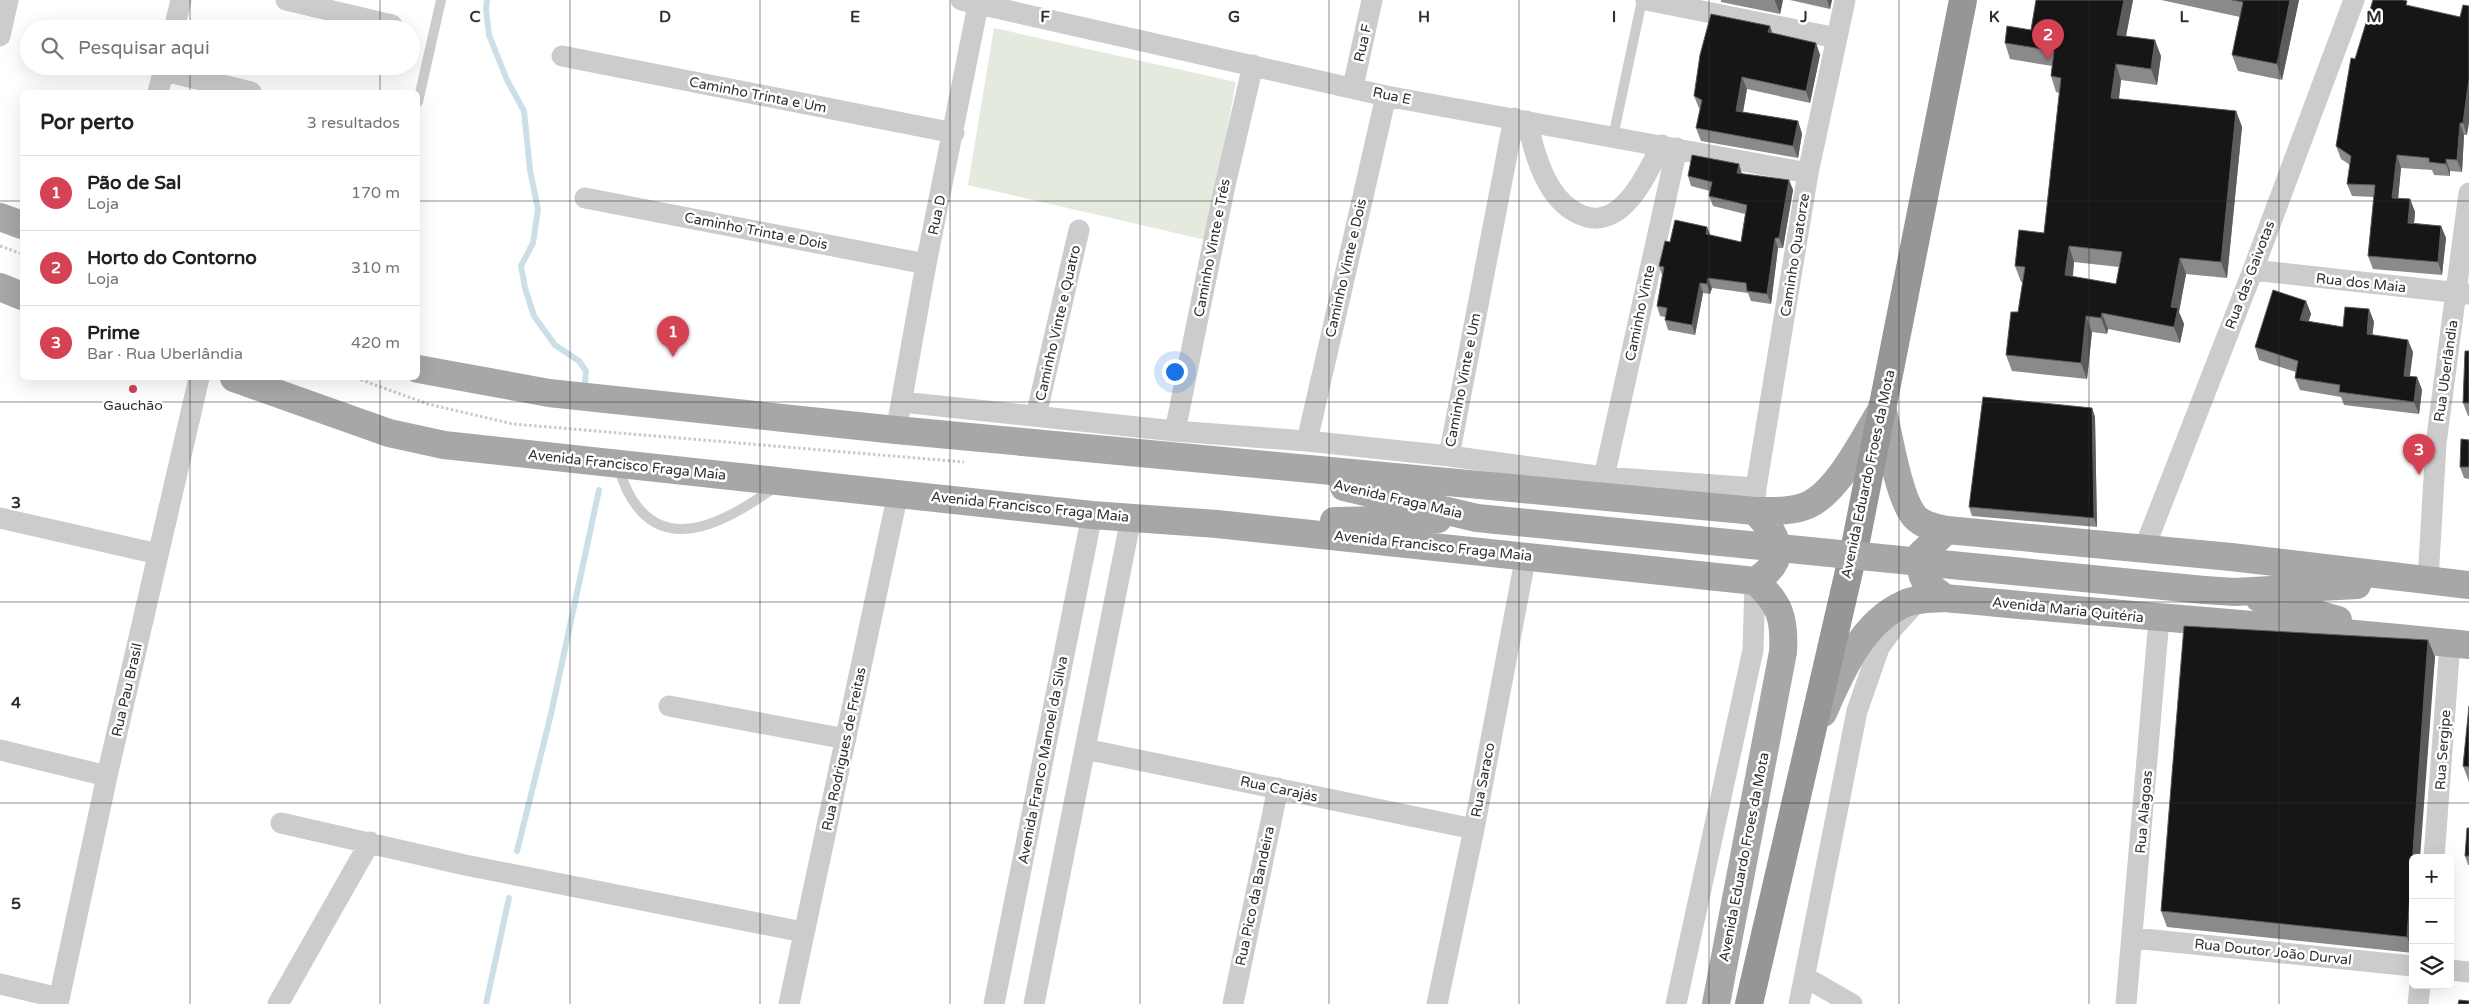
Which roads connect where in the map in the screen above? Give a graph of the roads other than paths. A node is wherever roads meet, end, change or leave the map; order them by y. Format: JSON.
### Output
{"nodes":[{"id":1,"x":8,"y":0,"type":"edge"},
{"id":2,"x":181,"y":0,"type":"edge"},
{"id":3,"x":286,"y":0,"type":"edge"},
{"id":4,"x":440,"y":0,"type":"edge"},
{"id":5,"x":1372,"y":0,"type":"edge"},
{"id":6,"x":1644,"y":0,"type":"edge"},
{"id":7,"x":1845,"y":0,"type":"edge"},
{"id":8,"x":1963,"y":0,"type":"edge"},
{"id":9,"x":2354,"y":0,"type":"edge"},
{"id":10,"x":973,"y":1,"type":"edge"},
{"id":11,"x":176,"y":20,"type":"edge"},
{"id":12,"x":371,"y":20,"type":"edge"},
{"id":13,"x":0,"y":34,"type":"edge"},
{"id":14,"x":1837,"y":38,"type":"junction"},
{"id":15,"x":562,"y":56,"type":"dead end"},
{"id":16,"x":1253,"y":65,"type":"junction"},
{"id":17,"x":162,"y":75,"type":"edge"},
{"id":18,"x":177,"y":75,"type":"edge"},
{"id":19,"x":204,"y":87,"type":"edge"},
{"id":20,"x":1353,"y":87,"type":"junction"},
{"id":21,"x":159,"y":90,"type":"edge"},
{"id":22,"x":232,"y":90,"type":"edge"},
{"id":23,"x":420,"y":93,"type":"edge"},
{"id":24,"x":1386,"y":96,"type":"junction"},
{"id":25,"x":1520,"y":120,"type":"junction"},
{"id":26,"x":954,"y":133,"type":"junction"},
{"id":27,"x":1613,"y":137,"type":"junction"},
{"id":28,"x":1669,"y":147,"type":"junction"},
{"id":29,"x":1808,"y":173,"type":"junction"},
{"id":30,"x":2469,"y":193,"type":"edge"},
{"id":31,"x":585,"y":198,"type":"dead end"},
{"id":32,"x":0,"y":217,"type":"edge"},
{"id":33,"x":20,"y":224,"type":"edge"},
{"id":34,"x":1079,"y":230,"type":"dead end"},
{"id":35,"x":926,"y":264,"type":"junction"},
{"id":36,"x":2253,"y":270,"type":"junction"},
{"id":37,"x":0,"y":288,"type":"edge"},
{"id":38,"x":2463,"y":294,"type":"edge"},
{"id":39,"x":20,"y":295,"type":"edge"},
{"id":40,"x":420,"y":370,"type":"edge"},
{"id":41,"x":199,"y":380,"type":"edge"},
{"id":42,"x":240,"y":380,"type":"edge"},
{"id":43,"x":902,"y":402,"type":"junction"},
{"id":44,"x":1882,"y":407,"type":"junction"},
{"id":45,"x":1036,"y":416,"type":"junction"},
{"id":46,"x":896,"y":430,"type":"junction"},
{"id":47,"x":1176,"y":431,"type":"junction"},
{"id":48,"x":1307,"y":441,"type":"junction"},
{"id":49,"x":1449,"y":456,"type":"junction"},
{"id":50,"x":1240,"y":462,"type":"junction"},
{"id":51,"x":616,"y":463,"type":"junction"},
{"id":52,"x":1604,"y":477,"type":"junction"},
{"id":53,"x":785,"y":481,"type":"junction"},
{"id":54,"x":898,"y":493,"type":"junction"},
{"id":55,"x":1755,"y":500,"type":"junction"},
{"id":56,"x":1092,"y":515,"type":"junction"},
{"id":57,"x":0,"y":518,"type":"edge"},
{"id":58,"x":1132,"y":518,"type":"junction"},
{"id":59,"x":1487,"y":519,"type":"junction"},
{"id":60,"x":1217,"y":524,"type":"junction"},
{"id":61,"x":1947,"y":530,"type":"junction"},
{"id":62,"x":2144,"y":549,"type":"junction"},
{"id":63,"x":158,"y":554,"type":"junction"},
{"id":64,"x":1526,"y":555,"type":"junction"},
{"id":65,"x":2428,"y":580,"type":"junction"},
{"id":66,"x":1755,"y":581,"type":"junction"},
{"id":67,"x":2469,"y":586,"type":"edge"},
{"id":68,"x":2235,"y":592,"type":"junction"},
{"id":69,"x":1945,"y":598,"type":"junction"},
{"id":70,"x":1919,"y":600,"type":"junction"},
{"id":71,"x":2159,"y":619,"type":"junction"},
{"id":72,"x":2402,"y":637,"type":"junction"},
{"id":73,"x":2460,"y":644,"type":"edge"},
{"id":74,"x":670,"y":706,"type":"dead end"},
{"id":75,"x":846,"y":739,"type":"junction"},
{"id":76,"x":1811,"y":742,"type":"junction"},
{"id":77,"x":1085,"y":749,"type":"junction"},
{"id":78,"x":0,"y":750,"type":"edge"},
{"id":79,"x":107,"y":776,"type":"junction"},
{"id":80,"x":1278,"y":788,"type":"junction"},
{"id":81,"x":282,"y":823,"type":"dead end"},
{"id":82,"x":1474,"y":829,"type":"junction"},
{"id":83,"x":370,"y":842,"type":"junction"},
{"id":84,"x":2434,"y":854,"type":"edge"},
{"id":85,"x":804,"y":932,"type":"junction"},
{"id":86,"x":2134,"y":938,"type":"junction"},
{"id":87,"x":1763,"y":947,"type":"junction"},
{"id":88,"x":2409,"y":966,"type":"edge"},
{"id":89,"x":2454,"y":970,"type":"edge"},
{"id":90,"x":2469,"y":972,"type":"edge"},
{"id":91,"x":1804,"y":977,"type":"junction"},
{"id":92,"x":0,"y":984,"type":"edge"},
{"id":93,"x":2420,"y":989,"type":"edge"},
{"id":94,"x":58,"y":1001,"type":"edge"},
{"id":95,"x":1845,"y":1002,"type":"edge"},
{"id":96,"x":278,"y":1004,"type":"edge"},
{"id":97,"x":789,"y":1004,"type":"edge"},
{"id":98,"x":994,"y":1004,"type":"edge"},
{"id":99,"x":1034,"y":1004,"type":"edge"},
{"id":100,"x":1232,"y":1004,"type":"edge"},
{"id":101,"x":1437,"y":1004,"type":"edge"},
{"id":102,"x":1676,"y":1004,"type":"edge"},
{"id":103,"x":1716,"y":1004,"type":"edge"},
{"id":104,"x":1749,"y":1004,"type":"edge"},
{"id":105,"x":1764,"y":1004,"type":"edge"},
{"id":106,"x":1799,"y":1004,"type":"edge"},
{"id":107,"x":2126,"y":1004,"type":"edge"},
{"id":108,"x":2418,"y":1004,"type":"edge"}],
"edges":[{"from":1,"to":13,"type":"street"},
{"from":2,"to":11,"type":"street"},
{"from":3,"to":12,"type":"street"},
{"from":4,"to":23,"type":"lane"},
{"from":5,"to":20,"type":"street","name":"Rua F"},
{"from":6,"to":14,"type":"street"},
{"from":6,"to":27,"type":"lane"},
{"from":7,"to":14,"type":"street","name":"Caminho Quatorze"},
{"from":8,"to":44,"type":"highway","name":"Avenida Eduardo Froes da Mota"},
{"from":9,"to":36,"type":"street","name":"Rua das Gaivotas"},
{"from":10,"to":16,"type":"street","name":"Rua E"},
{"from":10,"to":26,"type":"street","name":"Rua D"},
{"from":14,"to":29,"type":"street","name":"Caminho Quatorze"},
{"from":15,"to":26,"type":"street","name":"Caminho Trinta e Um"},
{"from":16,"to":20,"type":"street","name":"Rua E"},
{"from":16,"to":47,"type":"street","name":"Caminho Vinte e Três"},
{"from":17,"to":21,"type":"street"},
{"from":18,"to":19,"type":"street"},
{"from":19,"to":22,"type":"street"},
{"from":20,"to":24,"type":"street","name":"Rua E"},
{"from":24,"to":25,"type":"street","name":"Rua E"},
{"from":24,"to":48,"type":"street","name":"Caminho Vinte e Dois"},
{"from":25,"to":27,"type":"street","name":"Rua E"},
{"from":25,"to":28,"type":"street"},
{"from":25,"to":49,"type":"street","name":"Caminho Vinte e Um"},
{"from":26,"to":35,"type":"street","name":"Rua D"},
{"from":27,"to":28,"type":"street","name":"Rua E"},
{"from":28,"to":29,"type":"street","name":"Rua E"},
{"from":28,"to":52,"type":"street","name":"Caminho Vinte"},
{"from":29,"to":55,"type":"street","name":"Caminho Quatorze"},
{"from":30,"to":38,"type":"street","name":"Rua Uberlândia"},
{"from":31,"to":35,"type":"street","name":"Caminho Trinta e Dois"},
{"from":32,"to":33,"type":"main road"},
{"from":34,"to":45,"type":"street","name":"Caminho Vinte e Quatro"},
{"from":35,"to":43,"type":"street","name":"Rua D"},
{"from":36,"to":38,"type":"street","name":"Rua dos Maia"},
{"from":36,"to":62,"type":"street","name":"Rua das Gaivotas"},
{"from":37,"to":39,"type":"main road"},
{"from":38,"to":65,"type":"street","name":"Rua Uberlândia"},
{"from":40,"to":46,"type":"main road"},
{"from":41,"to":63,"type":"street","name":"Rua Pau Brasil"},
{"from":42,"to":51,"type":"main road","name":"Avenida Francisco Fraga Maia"},
{"from":43,"to":45,"type":"street"},
{"from":43,"to":46,"type":"street","name":"Rua D"},
{"from":44,"to":55,"type":"main road"},
{"from":44,"to":61,"type":"main road"},
{"from":44,"to":76,"type":"highway","name":"Avenida Eduardo Froes da Mota"},
{"from":45,"to":47,"type":"street"},
{"from":46,"to":50,"type":"main road"},
{"from":47,"to":48,"type":"street"},
{"from":48,"to":49,"type":"street"},
{"from":49,"to":52,"type":"street","name":"Caminho Vinte e Um"},
{"from":50,"to":55,"type":"main road"},
{"from":50,"to":59,"type":"main road","name":"Avenida Fraga Maia"},
{"from":51,"to":53,"type":"main road","name":"Avenida Francisco Fraga Maia"},
{"from":51,"to":53,"type":"lane"},
{"from":52,"to":55,"type":"street","name":"Caminho Vinte e Um"},
{"from":53,"to":54,"type":"main road","name":"Avenida Francisco Fraga Maia"},
{"from":54,"to":56,"type":"main road","name":"Avenida Francisco Fraga Maia"},
{"from":54,"to":75,"type":"street","name":"Rua Rodrigues de Freitas"},
{"from":55,"to":66,"type":"main road"},
{"from":56,"to":58,"type":"main road","name":"Avenida Francisco Fraga Maia"},
{"from":56,"to":98,"type":"street","name":"Avenida Franco Manoel da Silva"},
{"from":57,"to":63,"type":"street"},
{"from":58,"to":60,"type":"main road","name":"Avenida Francisco Fraga Maia"},
{"from":58,"to":77,"type":"street"},
{"from":59,"to":60,"type":"main road","name":"Avenida Fraga Maia"},
{"from":59,"to":68,"type":"main road","bridge":true},
{"from":60,"to":64,"type":"main road","name":"Avenida Francisco Fraga Maia"},
{"from":61,"to":62,"type":"main road"},
{"from":61,"to":69,"type":"main road"},
{"from":62,"to":65,"type":"main road"},
{"from":63,"to":79,"type":"street","name":"Rua Pau Brasil"},
{"from":64,"to":66,"type":"main road","name":"Avenida Francisco Fraga Maia"},
{"from":64,"to":82,"type":"street","name":"Rua Saraco"},
{"from":65,"to":67,"type":"main road"},
{"from":65,"to":68,"type":"main road"},
{"from":66,"to":102,"type":"street"},
{"from":66,"to":103,"type":"main road","name":"Avenida Eduardo Froes da Mota"},
{"from":68,"to":72,"type":"main road","name":"Avenida Maria Quitéria"},
{"from":69,"to":70,"type":"main road","name":"Avenida Maria Quitéria"},
{"from":69,"to":71,"type":"main road","name":"Avenida Maria Quitéria"},
{"from":70,"to":76,"type":"main road","name":"Avenida Maria Quitéria"},
{"from":70,"to":91,"type":"street"},
{"from":71,"to":72,"type":"main road","name":"Avenida Maria Quitéria"},
{"from":71,"to":86,"type":"street","name":"Rua Alagoas"},
{"from":72,"to":73,"type":"main road","name":"Avenida Maria Quitéria"},
{"from":73,"to":84,"type":"street","name":"Rua Sergipe"},
{"from":74,"to":75,"type":"street"},
{"from":75,"to":85,"type":"street","name":"Rua Rodrigues de Freitas"},
{"from":76,"to":87,"type":"highway","name":"Avenida Eduardo Froes da Mota"},
{"from":77,"to":80,"type":"street","name":"Rua Carajás"},
{"from":77,"to":99,"type":"street"},
{"from":78,"to":79,"type":"street"},
{"from":79,"to":94,"type":"street","name":"Rua Pau Brasil"},
{"from":80,"to":82,"type":"street","name":"Rua Carajás"},
{"from":80,"to":100,"type":"street","name":"Rua Pico da Bandeira"},
{"from":81,"to":83,"type":"street"},
{"from":82,"to":101,"type":"street","name":"Rua Saraco"},
{"from":83,"to":85,"type":"street"},
{"from":83,"to":96,"type":"street"},
{"from":85,"to":97,"type":"street","name":"Rua Rodrigues de Freitas"},
{"from":86,"to":88,"type":"street","name":"Rua Doutor João Durval"},
{"from":86,"to":107,"type":"street","name":"Rua Alagoas"},
{"from":87,"to":104,"type":"highway","name":"Avenida Eduardo Froes da Mota"},
{"from":87,"to":105,"type":"highway","name":"Avenida Eduardo Froes da Mota"},
{"from":89,"to":90,"type":"street"},
{"from":91,"to":95,"type":"street"},
{"from":91,"to":106,"type":"street"},
{"from":92,"to":94,"type":"street"},
{"from":93,"to":108,"type":"street"}]}
